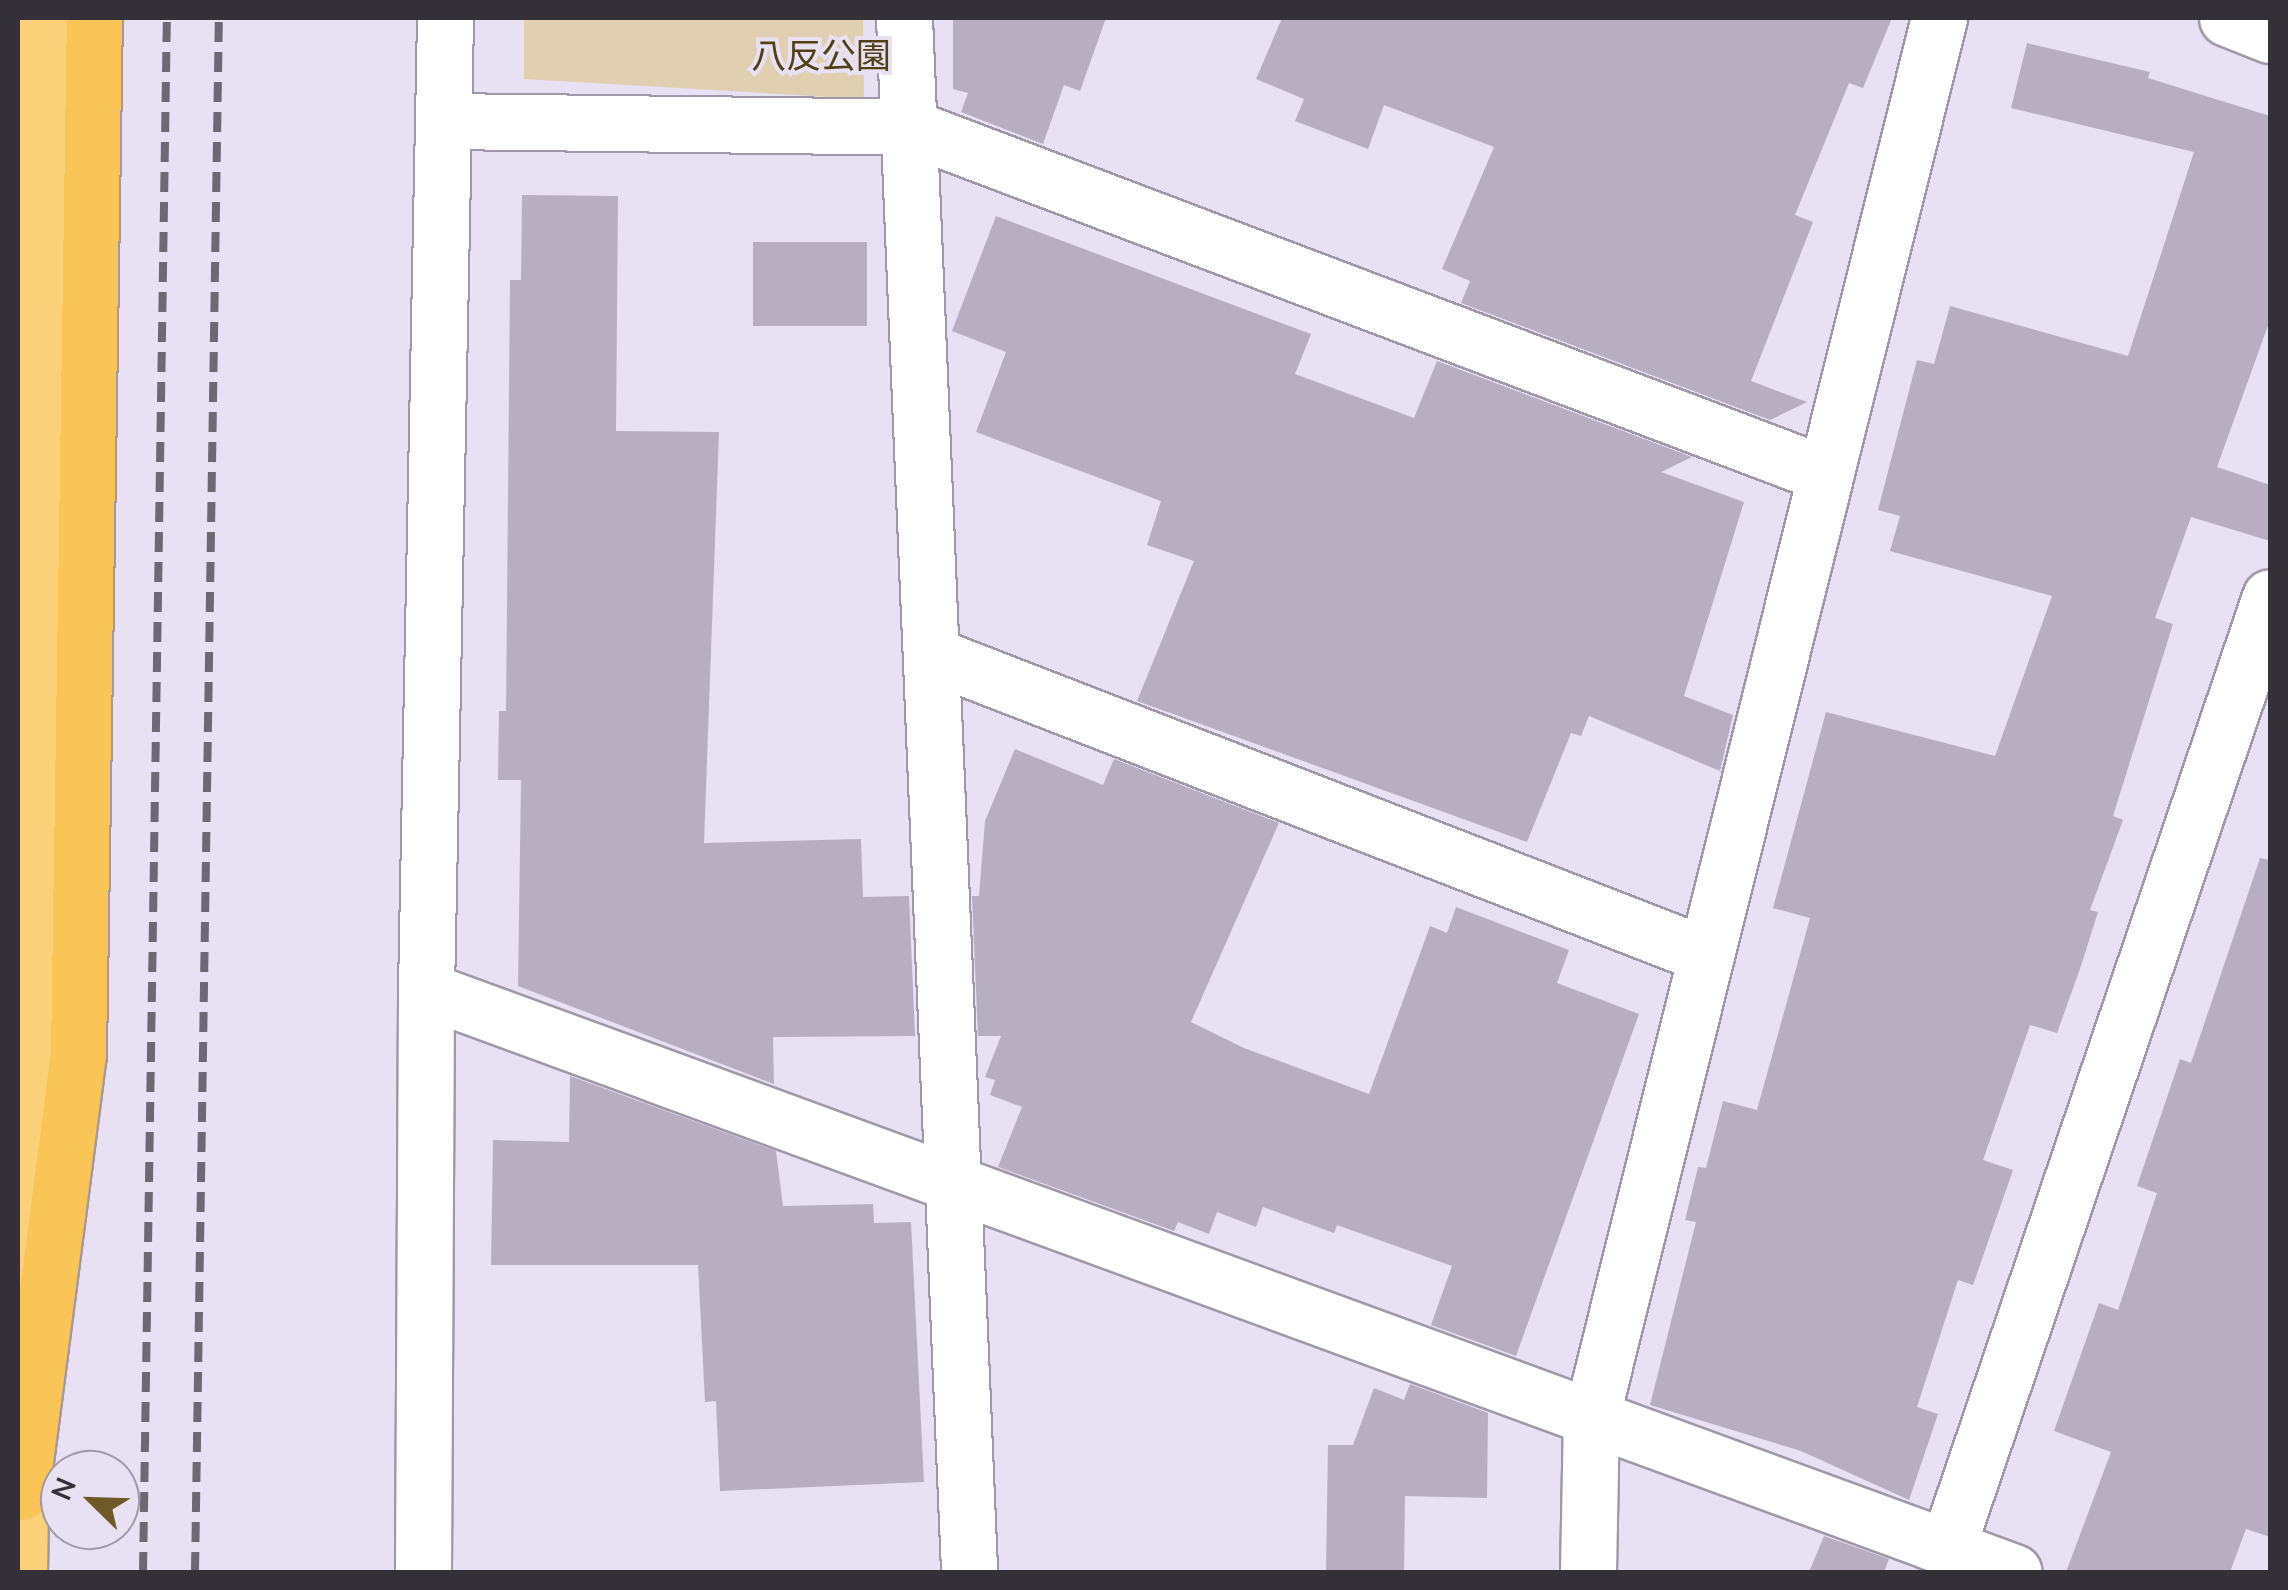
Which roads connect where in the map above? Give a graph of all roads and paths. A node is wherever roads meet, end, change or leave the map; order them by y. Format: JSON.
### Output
{"nodes":[{"id":1,"x":43,"y":18,"type":"edge"},
{"id":2,"x":94,"y":18,"type":"edge"},
{"id":3,"x":445,"y":18,"type":"edge"},
{"id":4,"x":904,"y":18,"type":"edge"},
{"id":5,"x":1939,"y":18,"type":"edge"},
{"id":6,"x":2226,"y":18,"type":"edge"},
{"id":7,"x":2270,"y":35,"type":"edge"},
{"id":8,"x":443,"y":121,"type":"junction"},
{"id":9,"x":909,"y":127,"type":"junction"},
{"id":10,"x":1825,"y":474,"type":"junction"},
{"id":11,"x":2270,"y":598,"type":"edge"},
{"id":12,"x":932,"y":656,"type":"junction"},
{"id":13,"x":1706,"y":955,"type":"junction"},
{"id":14,"x":426,"y":990,"type":"junction"},
{"id":15,"x":956,"y":1185,"type":"junction"},
{"id":16,"x":1591,"y":1418,"type":"junction"},
{"id":17,"x":20,"y":1492,"type":"junction"},
{"id":18,"x":1947,"y":1548,"type":"junction"},
{"id":19,"x":19,"y":1572,"type":"edge"},
{"id":20,"x":423,"y":1572,"type":"edge"},
{"id":21,"x":969,"y":1572,"type":"edge"},
{"id":22,"x":1588,"y":1572,"type":"edge"},
{"id":23,"x":2014,"y":1572,"type":"edge"}],
"edges":[{"from":1,"to":17,"type":"highway"},
{"from":2,"to":17,"type":"highway"},
{"from":3,"to":8,"type":"street"},
{"from":4,"to":9,"type":"street"},
{"from":5,"to":10,"type":"street"},
{"from":6,"to":7,"type":"street"},
{"from":8,"to":9,"type":"street"},
{"from":8,"to":14,"type":"street"},
{"from":9,"to":10,"type":"street"},
{"from":9,"to":12,"type":"street"},
{"from":10,"to":13,"type":"street"},
{"from":11,"to":18,"type":"street"},
{"from":12,"to":13,"type":"street"},
{"from":12,"to":15,"type":"street"},
{"from":13,"to":16,"type":"street"},
{"from":14,"to":15,"type":"street"},
{"from":14,"to":20,"type":"street"},
{"from":15,"to":16,"type":"street"},
{"from":15,"to":21,"type":"street"},
{"from":16,"to":18,"type":"street"},
{"from":16,"to":22,"type":"street"},
{"from":17,"to":19,"type":"highway"},
{"from":18,"to":23,"type":"street"}]}
